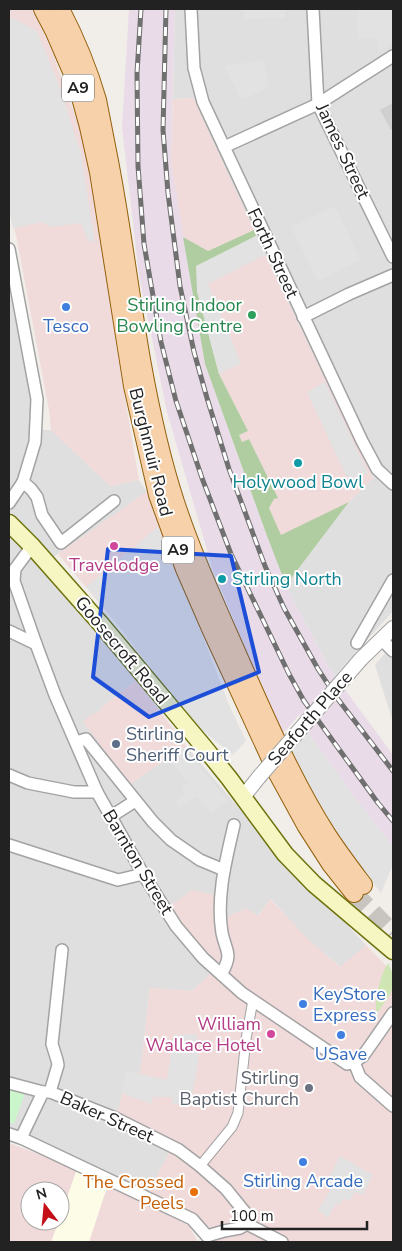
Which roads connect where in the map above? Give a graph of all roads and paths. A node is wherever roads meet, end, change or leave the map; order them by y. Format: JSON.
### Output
{"nodes":[{"id":1,"x":43,"y":9,"type":"edge"},
{"id":2,"x":60,"y":9,"type":"edge"},
{"id":3,"x":191,"y":9,"type":"edge"},
{"id":4,"x":313,"y":9,"type":"edge"},
{"id":5,"x":393,"y":56,"type":"edge"},
{"id":6,"x":318,"y":104,"type":"junction"},
{"id":7,"x":224,"y":147,"type":"junction"},
{"id":8,"x":9,"y":249,"type":"edge"},
{"id":9,"x":393,"y":257,"type":"edge"},
{"id":10,"x":393,"y":275,"type":"edge"},
{"id":11,"x":303,"y":318,"type":"junction"},
{"id":12,"x":24,"y":482,"type":"junction"},
{"id":13,"x":393,"y":484,"type":"edge"},
{"id":14,"x":114,"y":501,"type":"dead end"},
{"id":15,"x":9,"y":503,"type":"edge"},
{"id":16,"x":9,"y":523,"type":"edge"},
{"id":17,"x":32,"y":546,"type":"junction"},
{"id":18,"x":12,"y":566,"type":"edge"},
{"id":19,"x":393,"y":580,"type":"edge"},
{"id":20,"x":393,"y":628,"type":"edge"},
{"id":21,"x":9,"y":631,"type":"edge"},
{"id":22,"x":381,"y":639,"type":"junction"},
{"id":23,"x":357,"y":643,"type":"dead end"},
{"id":24,"x":36,"y":644,"type":"junction"},
{"id":25,"x":393,"y":651,"type":"edge"},
{"id":26,"x":81,"y":740,"type":"junction"},
{"id":27,"x":9,"y":775,"type":"edge"},
{"id":28,"x":97,"y":792,"type":"junction"},
{"id":29,"x":243,"y":797,"type":"junction"},
{"id":30,"x":135,"y":801,"type":"junction"},
{"id":31,"x":110,"y":817,"type":"junction"},
{"id":32,"x":234,"y":825,"type":"dead end"},
{"id":33,"x":9,"y":845,"type":"edge"},
{"id":34,"x":224,"y":870,"type":"junction"},
{"id":35,"x":143,"y":874,"type":"junction"},
{"id":36,"x":62,"y":950,"type":"dead end"},
{"id":37,"x":393,"y":951,"type":"edge"},
{"id":38,"x":222,"y":973,"type":"junction"},
{"id":39,"x":253,"y":1000,"type":"junction"},
{"id":40,"x":393,"y":1013,"type":"edge"},
{"id":41,"x":354,"y":1062,"type":"junction"},
{"id":42,"x":9,"y":1083,"type":"edge"},
{"id":43,"x":46,"y":1092,"type":"junction"},
{"id":44,"x":393,"y":1106,"type":"edge"},
{"id":45,"x":9,"y":1134,"type":"edge"},
{"id":46,"x":21,"y":1138,"type":"junction"},
{"id":47,"x":200,"y":1166,"type":"junction"},
{"id":48,"x":246,"y":1224,"type":"junction"},
{"id":49,"x":205,"y":1239,"type":"edge"},
{"id":50,"x":282,"y":1242,"type":"edge"}],
"edges":[{"from":1,"to":2,"type":"main road","name":"Burghmuir Road","number":"A9"},
{"from":3,"to":7,"type":"street","name":"Forth Street"},
{"from":4,"to":6,"type":"street","name":"James Street"},
{"from":5,"to":6,"type":"street"},
{"from":6,"to":7,"type":"street"},
{"from":6,"to":9,"type":"street","name":"James Street"},
{"from":7,"to":11,"type":"street","name":"Forth Street"},
{"from":8,"to":12,"type":"street"},
{"from":10,"to":11,"type":"street"},
{"from":11,"to":13,"type":"street","name":"Forth Street"},
{"from":12,"to":14,"type":"street"},
{"from":12,"to":15,"type":"street"},
{"from":16,"to":17,"type":"main road","name":"Goosecroft Road"},
{"from":17,"to":18,"type":"street"},
{"from":17,"to":29,"type":"main road","name":"Goosecroft Road"},
{"from":18,"to":24,"type":"street","name":"Barnton Street"},
{"from":19,"to":23,"type":"street"},
{"from":20,"to":22,"type":"street","name":"Seaforth Place"},
{"from":21,"to":24,"type":"street"},
{"from":22,"to":25,"type":"street"},
{"from":22,"to":29,"type":"street","name":"Seaforth Place","bridge":true},
{"from":24,"to":26,"type":"street","name":"Barnton Street"},
{"from":26,"to":28,"type":"street","name":"Barnton Street"},
{"from":26,"to":30,"type":"street"},
{"from":27,"to":28,"type":"street"},
{"from":28,"to":31,"type":"street","name":"Barnton Street"},
{"from":29,"to":37,"type":"main road","name":"Goosecroft Road"},
{"from":30,"to":31,"type":"street"},
{"from":30,"to":34,"type":"street"},
{"from":31,"to":35,"type":"street","name":"Barnton Street"},
{"from":32,"to":34,"type":"street"},
{"from":33,"to":35,"type":"street"},
{"from":34,"to":38,"type":"street"},
{"from":35,"to":38,"type":"street","name":"Barnton Street"},
{"from":36,"to":43,"type":"street"},
{"from":38,"to":39,"type":"street","name":"Barnton Street"},
{"from":39,"to":41,"type":"street","name":"Barnton Street"},
{"from":39,"to":47,"type":"street"},
{"from":40,"to":41,"type":"street"},
{"from":41,"to":44,"type":"street"},
{"from":42,"to":43,"type":"street","name":"Baker Street"},
{"from":43,"to":46,"type":"street"},
{"from":43,"to":47,"type":"street","name":"Baker Street"},
{"from":45,"to":46,"type":"street"},
{"from":46,"to":49,"type":"street"},
{"from":47,"to":48,"type":"street","name":"Baker Street"},
{"from":48,"to":49,"type":"street"},
{"from":48,"to":50,"type":"street"}]}
